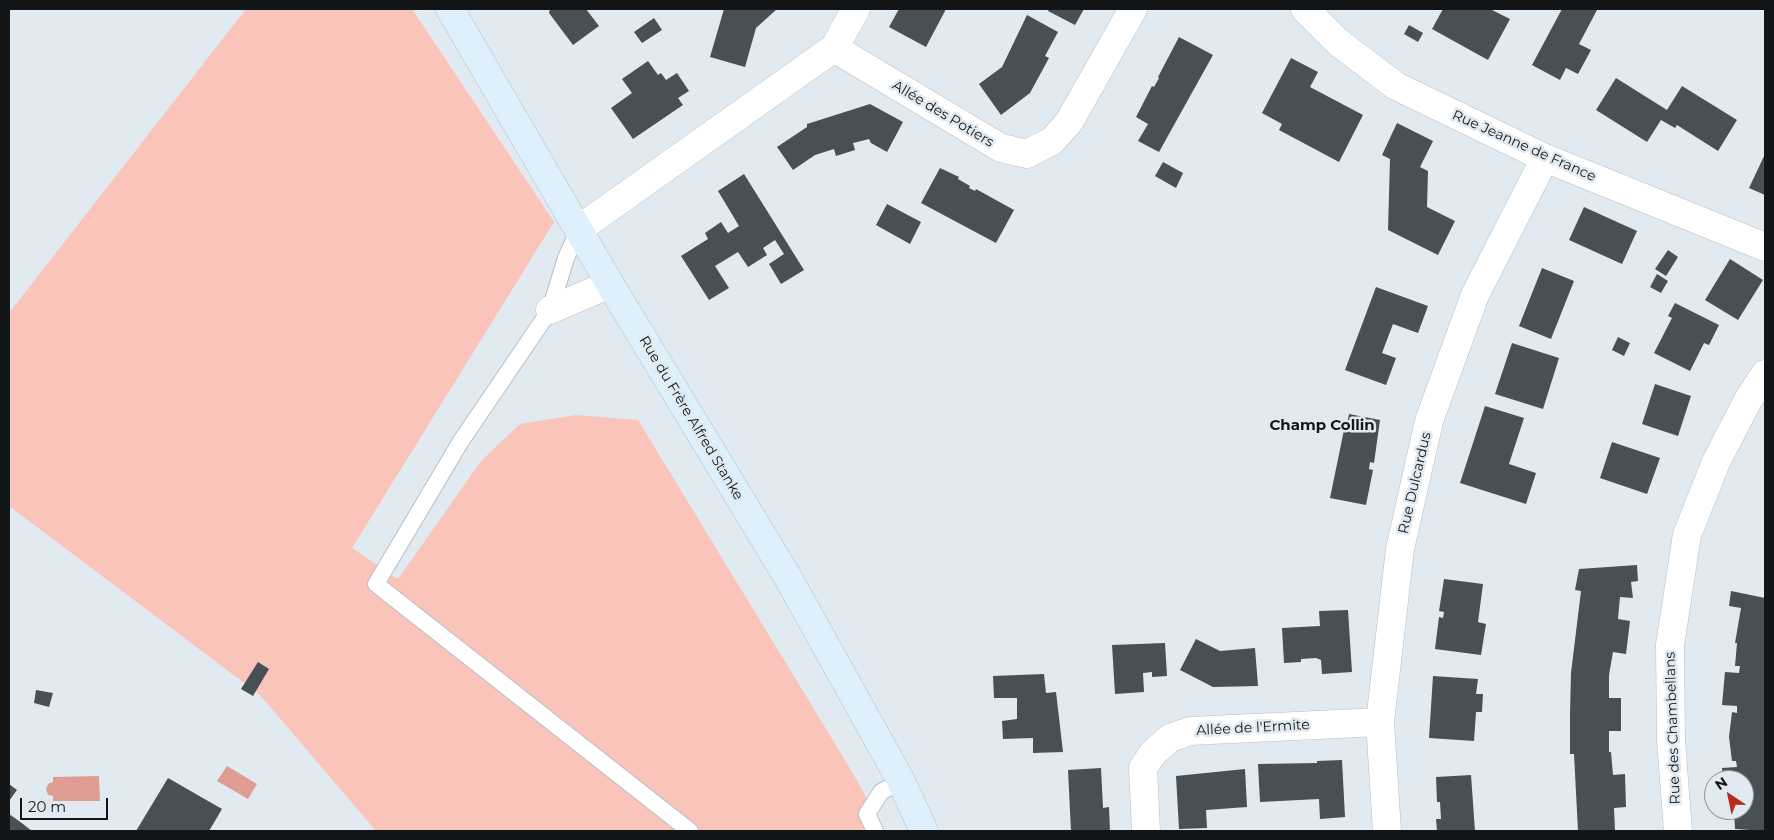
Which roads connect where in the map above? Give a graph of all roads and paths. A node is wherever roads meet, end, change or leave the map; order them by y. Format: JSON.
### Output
{"nodes":[{"id":1,"x":450,"y":9,"type":"edge"},
{"id":2,"x":856,"y":9,"type":"edge"},
{"id":3,"x":1133,"y":9,"type":"edge"},
{"id":4,"x":1305,"y":9,"type":"edge"},
{"id":5,"x":834,"y":48,"type":"junction"},
{"id":6,"x":1545,"y":158,"type":"junction"},
{"id":7,"x":579,"y":229,"type":"junction"},
{"id":8,"x":1765,"y":247,"type":"edge"},
{"id":9,"x":610,"y":284,"type":"junction"},
{"id":10,"x":550,"y":310,"type":"junction"},
{"id":11,"x":1765,"y":374,"type":"edge"},
{"id":12,"x":1380,"y":722,"type":"junction"},
{"id":13,"x":901,"y":781,"type":"junction"},
{"id":14,"x":690,"y":831,"type":"edge"},
{"id":15,"x":875,"y":831,"type":"edge"},
{"id":16,"x":924,"y":831,"type":"edge"},
{"id":17,"x":1146,"y":831,"type":"edge"},
{"id":18,"x":1387,"y":831,"type":"edge"},
{"id":19,"x":1678,"y":831,"type":"edge"}],
"edges":[{"from":1,"to":7,"type":"street","name":"Rue du Frère Alfred Stanke"},
{"from":2,"to":5,"type":"street"},
{"from":3,"to":5,"type":"street","name":"Allée des Potiers"},
{"from":4,"to":6,"type":"street","name":"Rue Jeanne de France"},
{"from":5,"to":7,"type":"street"},
{"from":6,"to":8,"type":"street","name":"Rue Jeanne de France"},
{"from":6,"to":12,"type":"street","name":"Rue Dulcardus"},
{"from":7,"to":9,"type":"street","name":"Rue du Frère Alfred Stanke"},
{"from":7,"to":10,"type":"lane"},
{"from":9,"to":10,"type":"street"},
{"from":9,"to":13,"type":"street","name":"Rue du Frère Alfred Stanke"},
{"from":10,"to":14,"type":"lane"},
{"from":11,"to":19,"type":"street","name":"Rue des Chambellans"},
{"from":12,"to":17,"type":"street","name":"Allée de l'Ermite"},
{"from":12,"to":18,"type":"street","name":"Rue Dulcardus"},
{"from":13,"to":15,"type":"lane"},
{"from":13,"to":16,"type":"street","name":"Rue du Frère Alfred Stanke"}]}
